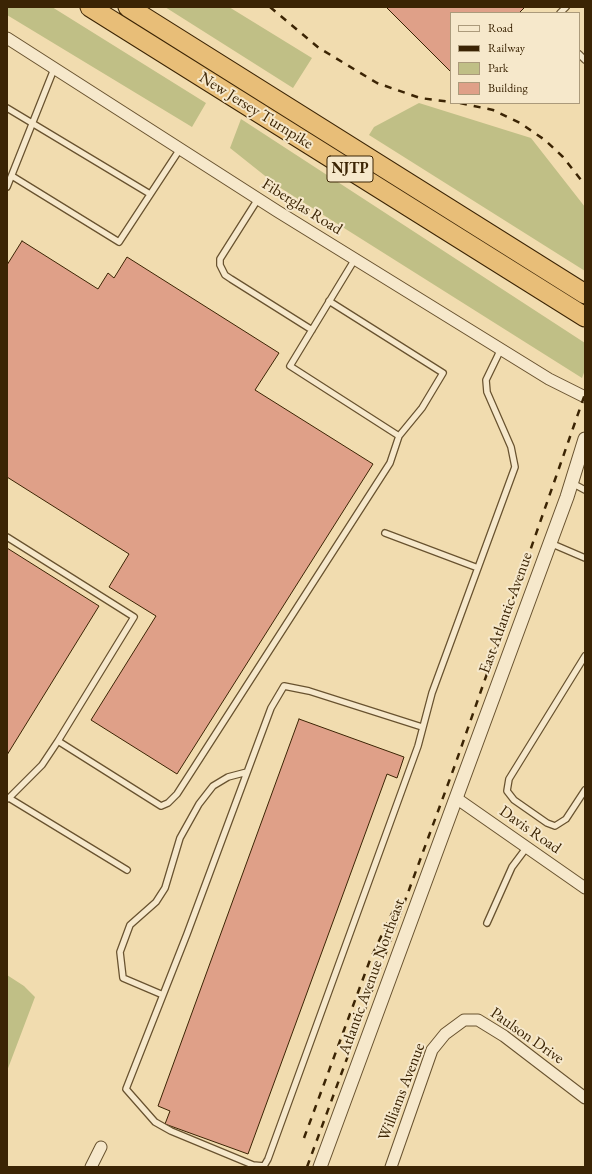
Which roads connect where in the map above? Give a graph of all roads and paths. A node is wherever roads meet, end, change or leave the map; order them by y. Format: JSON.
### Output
{"nodes":[{"id":1,"x":90,"y":7,"type":"edge"},
{"id":2,"x":128,"y":7,"type":"edge"},
{"id":3,"x":7,"y":38,"type":"edge"},
{"id":4,"x":54,"y":68,"type":"junction"},
{"id":5,"x":7,"y":108,"type":"edge"},
{"id":6,"x":32,"y":123,"type":"junction"},
{"id":7,"x":180,"y":149,"type":"junction"},
{"id":8,"x":12,"y":176,"type":"junction"},
{"id":9,"x":7,"y":187,"type":"edge"},
{"id":10,"x":150,"y":194,"type":"junction"},
{"id":11,"x":258,"y":199,"type":"junction"},
{"id":12,"x":355,"y":259,"type":"junction"},
{"id":13,"x":585,"y":294,"type":"edge"},
{"id":14,"x":329,"y":301,"type":"junction"},
{"id":15,"x":585,"y":316,"type":"edge"},
{"id":16,"x":312,"y":330,"type":"junction"},
{"id":17,"x":501,"y":349,"type":"junction"},
{"id":18,"x":585,"y":397,"type":"edge"},
{"id":19,"x":399,"y":436,"type":"junction"},
{"id":20,"x":585,"y":439,"type":"edge"},
{"id":21,"x":571,"y":483,"type":"junction"},
{"id":22,"x":585,"y":490,"type":"edge"},
{"id":23,"x":385,"y":533,"type":"dead end"},
{"id":24,"x":7,"y":537,"type":"edge"},
{"id":25,"x":550,"y":543,"type":"junction"},
{"id":26,"x":585,"y":558,"type":"edge"},
{"id":27,"x":478,"y":568,"type":"junction"},
{"id":28,"x":585,"y":656,"type":"edge"},
{"id":29,"x":422,"y":727,"type":"junction"},
{"id":30,"x":58,"y":741,"type":"junction"},
{"id":31,"x":247,"y":772,"type":"junction"},
{"id":32,"x":585,"y":790,"type":"edge"},
{"id":33,"x":456,"y":798,"type":"junction"},
{"id":34,"x":8,"y":799,"type":"edge"},
{"id":35,"x":527,"y":847,"type":"junction"},
{"id":36,"x":127,"y":870,"type":"dead end"},
{"id":37,"x":585,"y":888,"type":"edge"},
{"id":38,"x":487,"y":923,"type":"dead end"},
{"id":39,"x":163,"y":995,"type":"junction"},
{"id":40,"x":468,"y":1020,"type":"joint"},
{"id":41,"x":585,"y":1098,"type":"edge"},
{"id":42,"x":101,"y":1147,"type":"dead end"},
{"id":43,"x":91,"y":1167,"type":"edge"},
{"id":44,"x":320,"y":1167,"type":"edge"},
{"id":45,"x":391,"y":1167,"type":"edge"}],
"edges":[{"from":1,"to":15,"type":"highway","name":"New Jersey Turnpike","number":"NJTP"},
{"from":2,"to":13,"type":"highway","name":"New Jersey Turnpike","number":"NJTP"},
{"from":3,"to":4,"type":"street","name":"Fiberglas Road"},
{"from":4,"to":6,"type":"lane"},
{"from":4,"to":7,"type":"street","name":"Fiberglas Road"},
{"from":5,"to":6,"type":"lane"},
{"from":6,"to":8,"type":"lane"},
{"from":6,"to":10,"type":"lane"},
{"from":7,"to":10,"type":"lane"},
{"from":7,"to":11,"type":"street","name":"Fiberglas Road"},
{"from":8,"to":9,"type":"lane"},
{"from":8,"to":10,"type":"lane"},
{"from":11,"to":12,"type":"street","name":"Fiberglas Road"},
{"from":11,"to":16,"type":"lane"},
{"from":12,"to":14,"type":"lane"},
{"from":12,"to":17,"type":"street","name":"Fiberglas Road"},
{"from":14,"to":16,"type":"lane"},
{"from":14,"to":19,"type":"lane"},
{"from":16,"to":19,"type":"lane"},
{"from":17,"to":18,"type":"street","name":"Fiberglas Road"},
{"from":17,"to":27,"type":"lane"},
{"from":19,"to":30,"type":"lane"},
{"from":20,"to":21,"type":"street","name":"East Atlantic Avenue"},
{"from":21,"to":22,"type":"lane"},
{"from":21,"to":25,"type":"street","name":"East Atlantic Avenue"},
{"from":23,"to":27,"type":"lane"},
{"from":24,"to":30,"type":"lane"},
{"from":25,"to":26,"type":"lane"},
{"from":25,"to":33,"type":"street","name":"East Atlantic Avenue"},
{"from":27,"to":29,"type":"lane"},
{"from":28,"to":32,"type":"lane"},
{"from":29,"to":31,"type":"lane"},
{"from":29,"to":39,"type":"lane"},
{"from":30,"to":34,"type":"lane"},
{"from":31,"to":39,"type":"lane"},
{"from":31,"to":39,"type":"lane"},
{"from":33,"to":35,"type":"street","name":"Davis Road"},
{"from":33,"to":44,"type":"street","name":"Atlantic Avenue Northeast"},
{"from":34,"to":36,"type":"lane"},
{"from":35,"to":37,"type":"street","name":"Davis Road"},
{"from":35,"to":38,"type":"lane"},
{"from":40,"to":41,"type":"street","name":"Paulson Drive"},
{"from":40,"to":45,"type":"street","name":"Williams Avenue"},
{"from":42,"to":43,"type":"street"}]}
